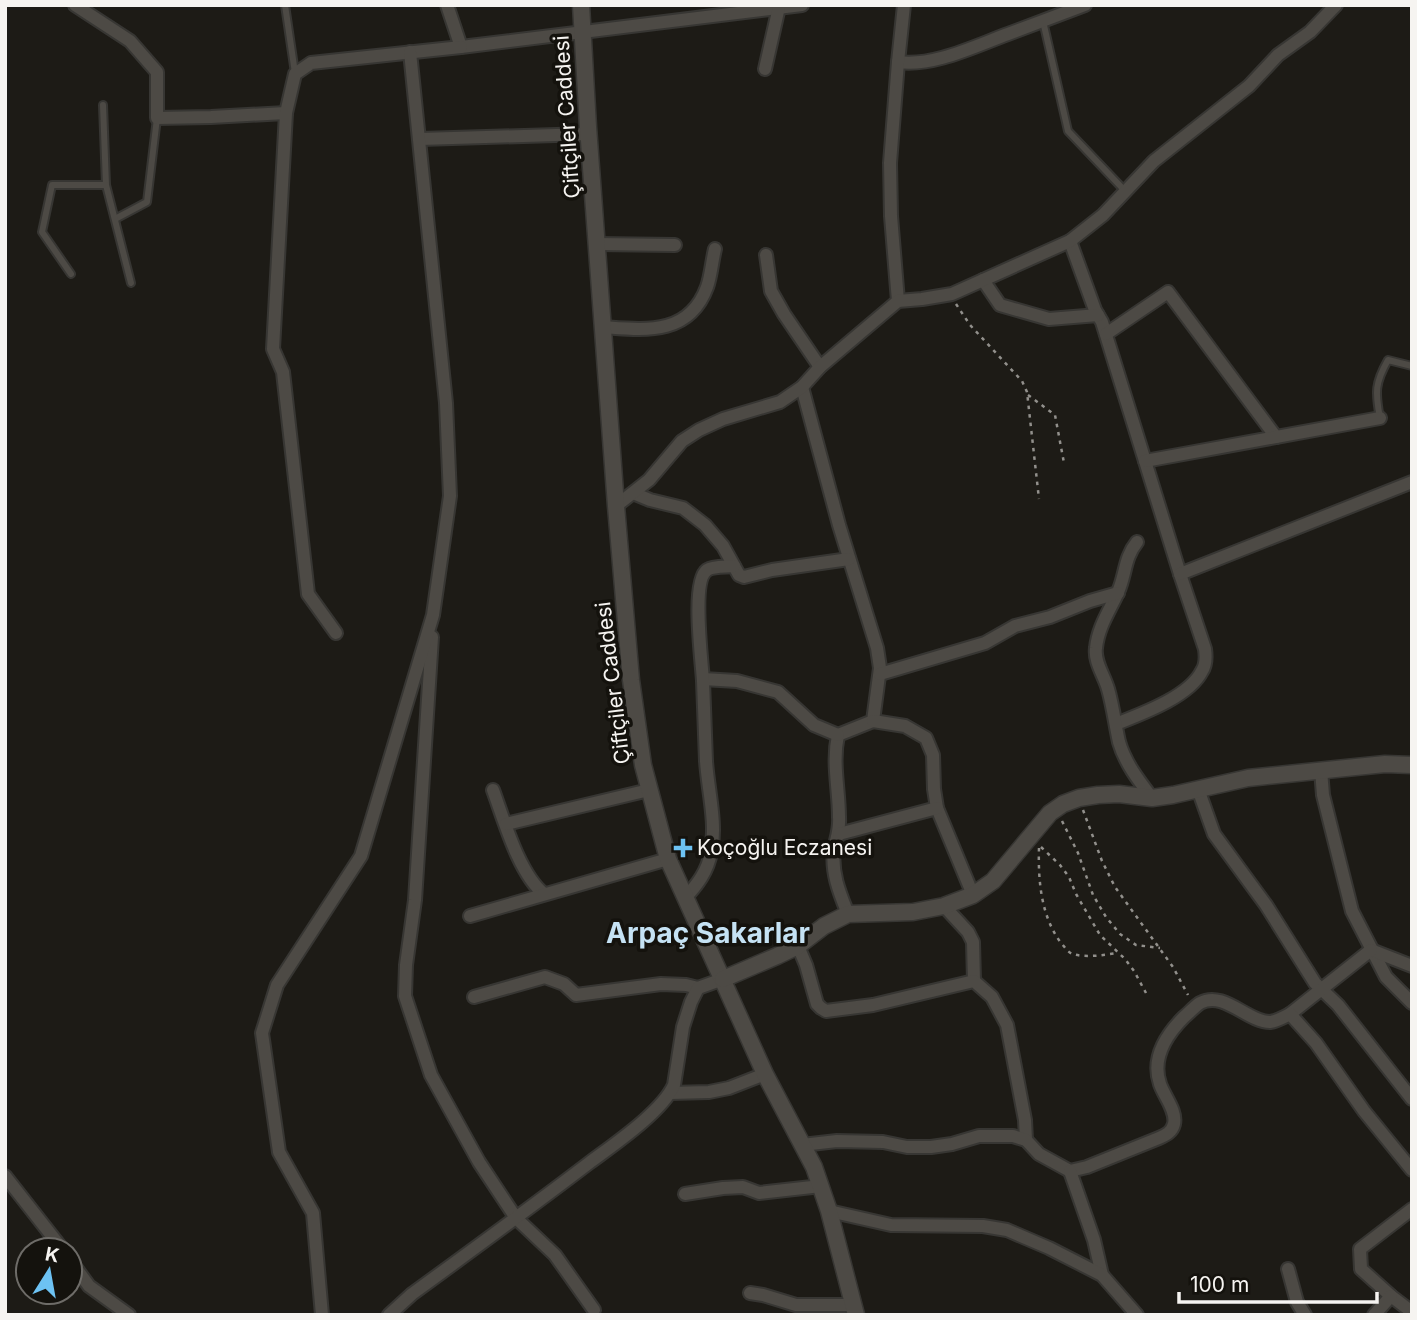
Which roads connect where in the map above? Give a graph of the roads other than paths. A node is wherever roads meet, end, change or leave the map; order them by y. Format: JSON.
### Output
{"nodes":[{"id":1,"x":75,"y":5,"type":"edge"},
{"id":2,"x":285,"y":5,"type":"edge"},
{"id":3,"x":447,"y":5,"type":"edge"},
{"id":4,"x":581,"y":5,"type":"edge"},
{"id":5,"x":802,"y":5,"type":"edge"},
{"id":6,"x":904,"y":5,"type":"edge"},
{"id":7,"x":1336,"y":5,"type":"edge"},
{"id":8,"x":1079,"y":6,"type":"edge"},
{"id":9,"x":779,"y":7,"type":"junction"},
{"id":10,"x":1043,"y":21,"type":"junction"},
{"id":11,"x":582,"y":33,"type":"junction"},
{"id":12,"x":461,"y":47,"type":"junction"},
{"id":13,"x":410,"y":52,"type":"junction"},
{"id":14,"x":898,"y":62,"type":"junction"},
{"id":15,"x":765,"y":69,"type":"dead end"},
{"id":16,"x":295,"y":74,"type":"junction"},
{"id":17,"x":103,"y":105,"type":"dead end"},
{"id":18,"x":286,"y":113,"type":"junction"},
{"id":19,"x":157,"y":118,"type":"junction"},
{"id":20,"x":589,"y":134,"type":"junction"},
{"id":21,"x":420,"y":139,"type":"junction"},
{"id":22,"x":106,"y":185,"type":"junction"},
{"id":23,"x":1126,"y":192,"type":"junction"},
{"id":24,"x":115,"y":219,"type":"junction"},
{"id":25,"x":1070,"y":240,"type":"junction"},
{"id":26,"x":597,"y":244,"type":"junction"},
{"id":27,"x":675,"y":245,"type":"dead end"},
{"id":28,"x":715,"y":249,"type":"dead end"},
{"id":29,"x":766,"y":255,"type":"dead end"},
{"id":30,"x":71,"y":274,"type":"dead end"},
{"id":31,"x":983,"y":280,"type":"junction"},
{"id":32,"x":131,"y":283,"type":"dead end"},
{"id":33,"x":898,"y":301,"type":"junction"},
{"id":34,"x":1098,"y":315,"type":"junction"},
{"id":35,"x":603,"y":327,"type":"junction"},
{"id":36,"x":1106,"y":334,"type":"junction"},
{"id":37,"x":1412,"y":366,"type":"edge"},
{"id":38,"x":820,"y":367,"type":"junction"},
{"id":39,"x":802,"y":387,"type":"junction"},
{"id":40,"x":1380,"y":418,"type":"joint"},
{"id":41,"x":1276,"y":437,"type":"junction"},
{"id":42,"x":1145,"y":461,"type":"junction"},
{"id":43,"x":1412,"y":482,"type":"edge"},
{"id":44,"x":633,"y":493,"type":"junction"},
{"id":45,"x":616,"y":506,"type":"junction"},
{"id":46,"x":1137,"y":542,"type":"dead end"},
{"id":47,"x":849,"y":559,"type":"junction"},
{"id":48,"x":734,"y":566,"type":"junction"},
{"id":49,"x":1180,"y":574,"type":"junction"},
{"id":50,"x":1118,"y":593,"type":"junction"},
{"id":51,"x":433,"y":615,"type":"junction"},
{"id":52,"x":336,"y":633,"type":"dead end"},
{"id":53,"x":880,"y":674,"type":"junction"},
{"id":54,"x":703,"y":679,"type":"junction"},
{"id":55,"x":873,"y":721,"type":"junction"},
{"id":56,"x":1116,"y":724,"type":"junction"},
{"id":57,"x":838,"y":735,"type":"junction"},
{"id":58,"x":1412,"y":765,"type":"edge"},
{"id":59,"x":1321,"y":770,"type":"junction"},
{"id":60,"x":1198,"y":789,"type":"junction"},
{"id":61,"x":493,"y":790,"type":"dead end"},
{"id":62,"x":649,"y":790,"type":"junction"},
{"id":63,"x":1152,"y":798,"type":"junction"},
{"id":64,"x":937,"y":808,"type":"junction"},
{"id":65,"x":506,"y":824,"type":"junction"},
{"id":66,"x":839,"y":834,"type":"junction"},
{"id":67,"x":668,"y":859,"type":"junction"},
{"id":68,"x":544,"y":894,"type":"junction"},
{"id":69,"x":973,"y":895,"type":"junction"},
{"id":70,"x":685,"y":898,"type":"junction"},
{"id":71,"x":944,"y":906,"type":"junction"},
{"id":72,"x":848,"y":914,"type":"junction"},
{"id":73,"x":470,"y":916,"type":"dead end"},
{"id":74,"x":798,"y":946,"type":"junction"},
{"id":75,"x":1371,"y":950,"type":"junction"},
{"id":76,"x":1412,"y":967,"type":"edge"},
{"id":77,"x":723,"y":979,"type":"junction"},
{"id":78,"x":974,"y":981,"type":"junction"},
{"id":79,"x":698,"y":988,"type":"junction"},
{"id":80,"x":1321,"y":990,"type":"junction"},
{"id":81,"x":474,"y":997,"type":"dead end"},
{"id":82,"x":1412,"y":1003,"type":"edge"},
{"id":83,"x":1290,"y":1014,"type":"junction"},
{"id":84,"x":765,"y":1074,"type":"junction"},
{"id":85,"x":670,"y":1093,"type":"junction"},
{"id":86,"x":1412,"y":1099,"type":"edge"},
{"id":87,"x":1026,"y":1140,"type":"junction"},
{"id":88,"x":802,"y":1145,"type":"junction"},
{"id":89,"x":1412,"y":1170,"type":"edge"},
{"id":90,"x":1070,"y":1171,"type":"junction"},
{"id":91,"x":5,"y":1176,"type":"edge"},
{"id":92,"x":821,"y":1186,"type":"junction"},
{"id":93,"x":685,"y":1194,"type":"dead end"},
{"id":94,"x":1412,"y":1209,"type":"edge"},
{"id":95,"x":829,"y":1210,"type":"junction"},
{"id":96,"x":516,"y":1218,"type":"junction"},
{"id":97,"x":51,"y":1236,"type":"edge"},
{"id":98,"x":1288,"y":1269,"type":"dead end"},
{"id":99,"x":1102,"y":1275,"type":"junction"},
{"id":100,"x":84,"y":1279,"type":"edge"},
{"id":101,"x":750,"y":1293,"type":"dead end"},
{"id":102,"x":1391,"y":1296,"type":"junction"},
{"id":103,"x":594,"y":1310,"type":"dead end"},
{"id":104,"x":854,"y":1310,"type":"edge"},
{"id":105,"x":1412,"y":1312,"type":"edge"},
{"id":106,"x":129,"y":1315,"type":"edge"},
{"id":107,"x":322,"y":1315,"type":"edge"},
{"id":108,"x":389,"y":1315,"type":"edge"},
{"id":109,"x":1136,"y":1315,"type":"edge"},
{"id":110,"x":1305,"y":1315,"type":"edge"},
{"id":111,"x":1374,"y":1315,"type":"edge"}],
"edges":[{"from":1,"to":19,"type":"street"},
{"from":2,"to":16,"type":"lane"},
{"from":3,"to":12,"type":"street"},
{"from":4,"to":11,"type":"street","name":"Çiftçiler Caddesi"},
{"from":5,"to":9,"type":"street"},
{"from":6,"to":14,"type":"street"},
{"from":7,"to":23,"type":"street"},
{"from":8,"to":10,"type":"street"},
{"from":9,"to":11,"type":"street"},
{"from":9,"to":15,"type":"street"},
{"from":10,"to":14,"type":"street"},
{"from":10,"to":23,"type":"lane"},
{"from":11,"to":12,"type":"street"},
{"from":11,"to":20,"type":"street","name":"Çiftçiler Caddesi"},
{"from":12,"to":13,"type":"street"},
{"from":13,"to":16,"type":"street"},
{"from":13,"to":21,"type":"street"},
{"from":14,"to":33,"type":"street"},
{"from":16,"to":18,"type":"street"},
{"from":17,"to":22,"type":"lane"},
{"from":18,"to":19,"type":"street"},
{"from":18,"to":52,"type":"street"},
{"from":19,"to":24,"type":"lane"},
{"from":20,"to":21,"type":"street"},
{"from":20,"to":26,"type":"street","name":"Çiftçiler Caddesi"},
{"from":21,"to":51,"type":"street"},
{"from":22,"to":24,"type":"lane"},
{"from":22,"to":30,"type":"lane"},
{"from":23,"to":25,"type":"street"},
{"from":24,"to":32,"type":"lane"},
{"from":25,"to":31,"type":"street"},
{"from":25,"to":34,"type":"street"},
{"from":26,"to":27,"type":"street"},
{"from":26,"to":35,"type":"street","name":"Çiftçiler Caddesi"},
{"from":28,"to":35,"type":"street"},
{"from":29,"to":38,"type":"street"},
{"from":31,"to":33,"type":"street"},
{"from":31,"to":34,"type":"street"},
{"from":33,"to":38,"type":"street"},
{"from":34,"to":36,"type":"street"},
{"from":35,"to":45,"type":"street","name":"Çiftçiler Caddesi"},
{"from":36,"to":41,"type":"street"},
{"from":36,"to":42,"type":"street"},
{"from":37,"to":40,"type":"lane"},
{"from":38,"to":39,"type":"street"},
{"from":39,"to":44,"type":"street"},
{"from":39,"to":47,"type":"street"},
{"from":40,"to":41,"type":"street"},
{"from":41,"to":42,"type":"street"},
{"from":42,"to":49,"type":"street"},
{"from":43,"to":49,"type":"street"},
{"from":44,"to":45,"type":"street"},
{"from":44,"to":48,"type":"street"},
{"from":45,"to":62,"type":"street","name":"Çiftçiler Caddesi"},
{"from":46,"to":50,"type":"street"},
{"from":47,"to":48,"type":"street"},
{"from":47,"to":53,"type":"street"},
{"from":48,"to":54,"type":"street"},
{"from":49,"to":56,"type":"street"},
{"from":50,"to":53,"type":"street"},
{"from":50,"to":56,"type":"street"},
{"from":51,"to":96,"type":"street"},
{"from":51,"to":107,"type":"street"},
{"from":53,"to":55,"type":"street"},
{"from":54,"to":57,"type":"street"},
{"from":54,"to":70,"type":"street"},
{"from":55,"to":57,"type":"street"},
{"from":55,"to":64,"type":"street"},
{"from":56,"to":63,"type":"street"},
{"from":57,"to":66,"type":"street"},
{"from":58,"to":59,"type":"street"},
{"from":59,"to":60,"type":"street"},
{"from":59,"to":75,"type":"street"},
{"from":60,"to":63,"type":"street"},
{"from":60,"to":80,"type":"street"},
{"from":61,"to":65,"type":"street"},
{"from":62,"to":65,"type":"street"},
{"from":62,"to":67,"type":"street","name":"Çiftçiler Caddesi"},
{"from":63,"to":69,"type":"street"},
{"from":64,"to":66,"type":"street"},
{"from":64,"to":69,"type":"street"},
{"from":65,"to":68,"type":"street"},
{"from":66,"to":72,"type":"street"},
{"from":67,"to":68,"type":"street"},
{"from":67,"to":70,"type":"street","name":"Çiftçiler Caddesi"},
{"from":68,"to":73,"type":"street"},
{"from":69,"to":71,"type":"street"},
{"from":70,"to":77,"type":"street","name":"Çiftçiler Caddesi"},
{"from":71,"to":72,"type":"street"},
{"from":71,"to":78,"type":"street"},
{"from":72,"to":74,"type":"street"},
{"from":74,"to":77,"type":"street"},
{"from":74,"to":78,"type":"street"},
{"from":75,"to":76,"type":"street"},
{"from":75,"to":80,"type":"street"},
{"from":75,"to":82,"type":"street"},
{"from":77,"to":79,"type":"street"},
{"from":77,"to":84,"type":"street","name":"Çiftçiler Caddesi"},
{"from":78,"to":87,"type":"street"},
{"from":79,"to":81,"type":"street"},
{"from":79,"to":85,"type":"street"},
{"from":80,"to":83,"type":"street"},
{"from":80,"to":86,"type":"street"},
{"from":83,"to":89,"type":"street"},
{"from":83,"to":90,"type":"street"},
{"from":84,"to":85,"type":"street"},
{"from":84,"to":88,"type":"street","name":"Çiftçiler Caddesi"},
{"from":85,"to":96,"type":"street"},
{"from":87,"to":88,"type":"street"},
{"from":87,"to":90,"type":"street"},
{"from":88,"to":92,"type":"street","name":"Çiftçiler Caddesi"},
{"from":90,"to":99,"type":"street"},
{"from":91,"to":97,"type":"street"},
{"from":92,"to":93,"type":"street"},
{"from":92,"to":95,"type":"street","name":"Çiftçiler Caddesi"},
{"from":94,"to":102,"type":"street"},
{"from":95,"to":99,"type":"street"},
{"from":95,"to":104,"type":"street","name":"Çiftçiler Caddesi"},
{"from":96,"to":103,"type":"street"},
{"from":96,"to":108,"type":"street"},
{"from":98,"to":110,"type":"street"},
{"from":99,"to":109,"type":"street"},
{"from":100,"to":106,"type":"street"},
{"from":101,"to":104,"type":"street"},
{"from":102,"to":105,"type":"street"},
{"from":102,"to":111,"type":"street"}]}
